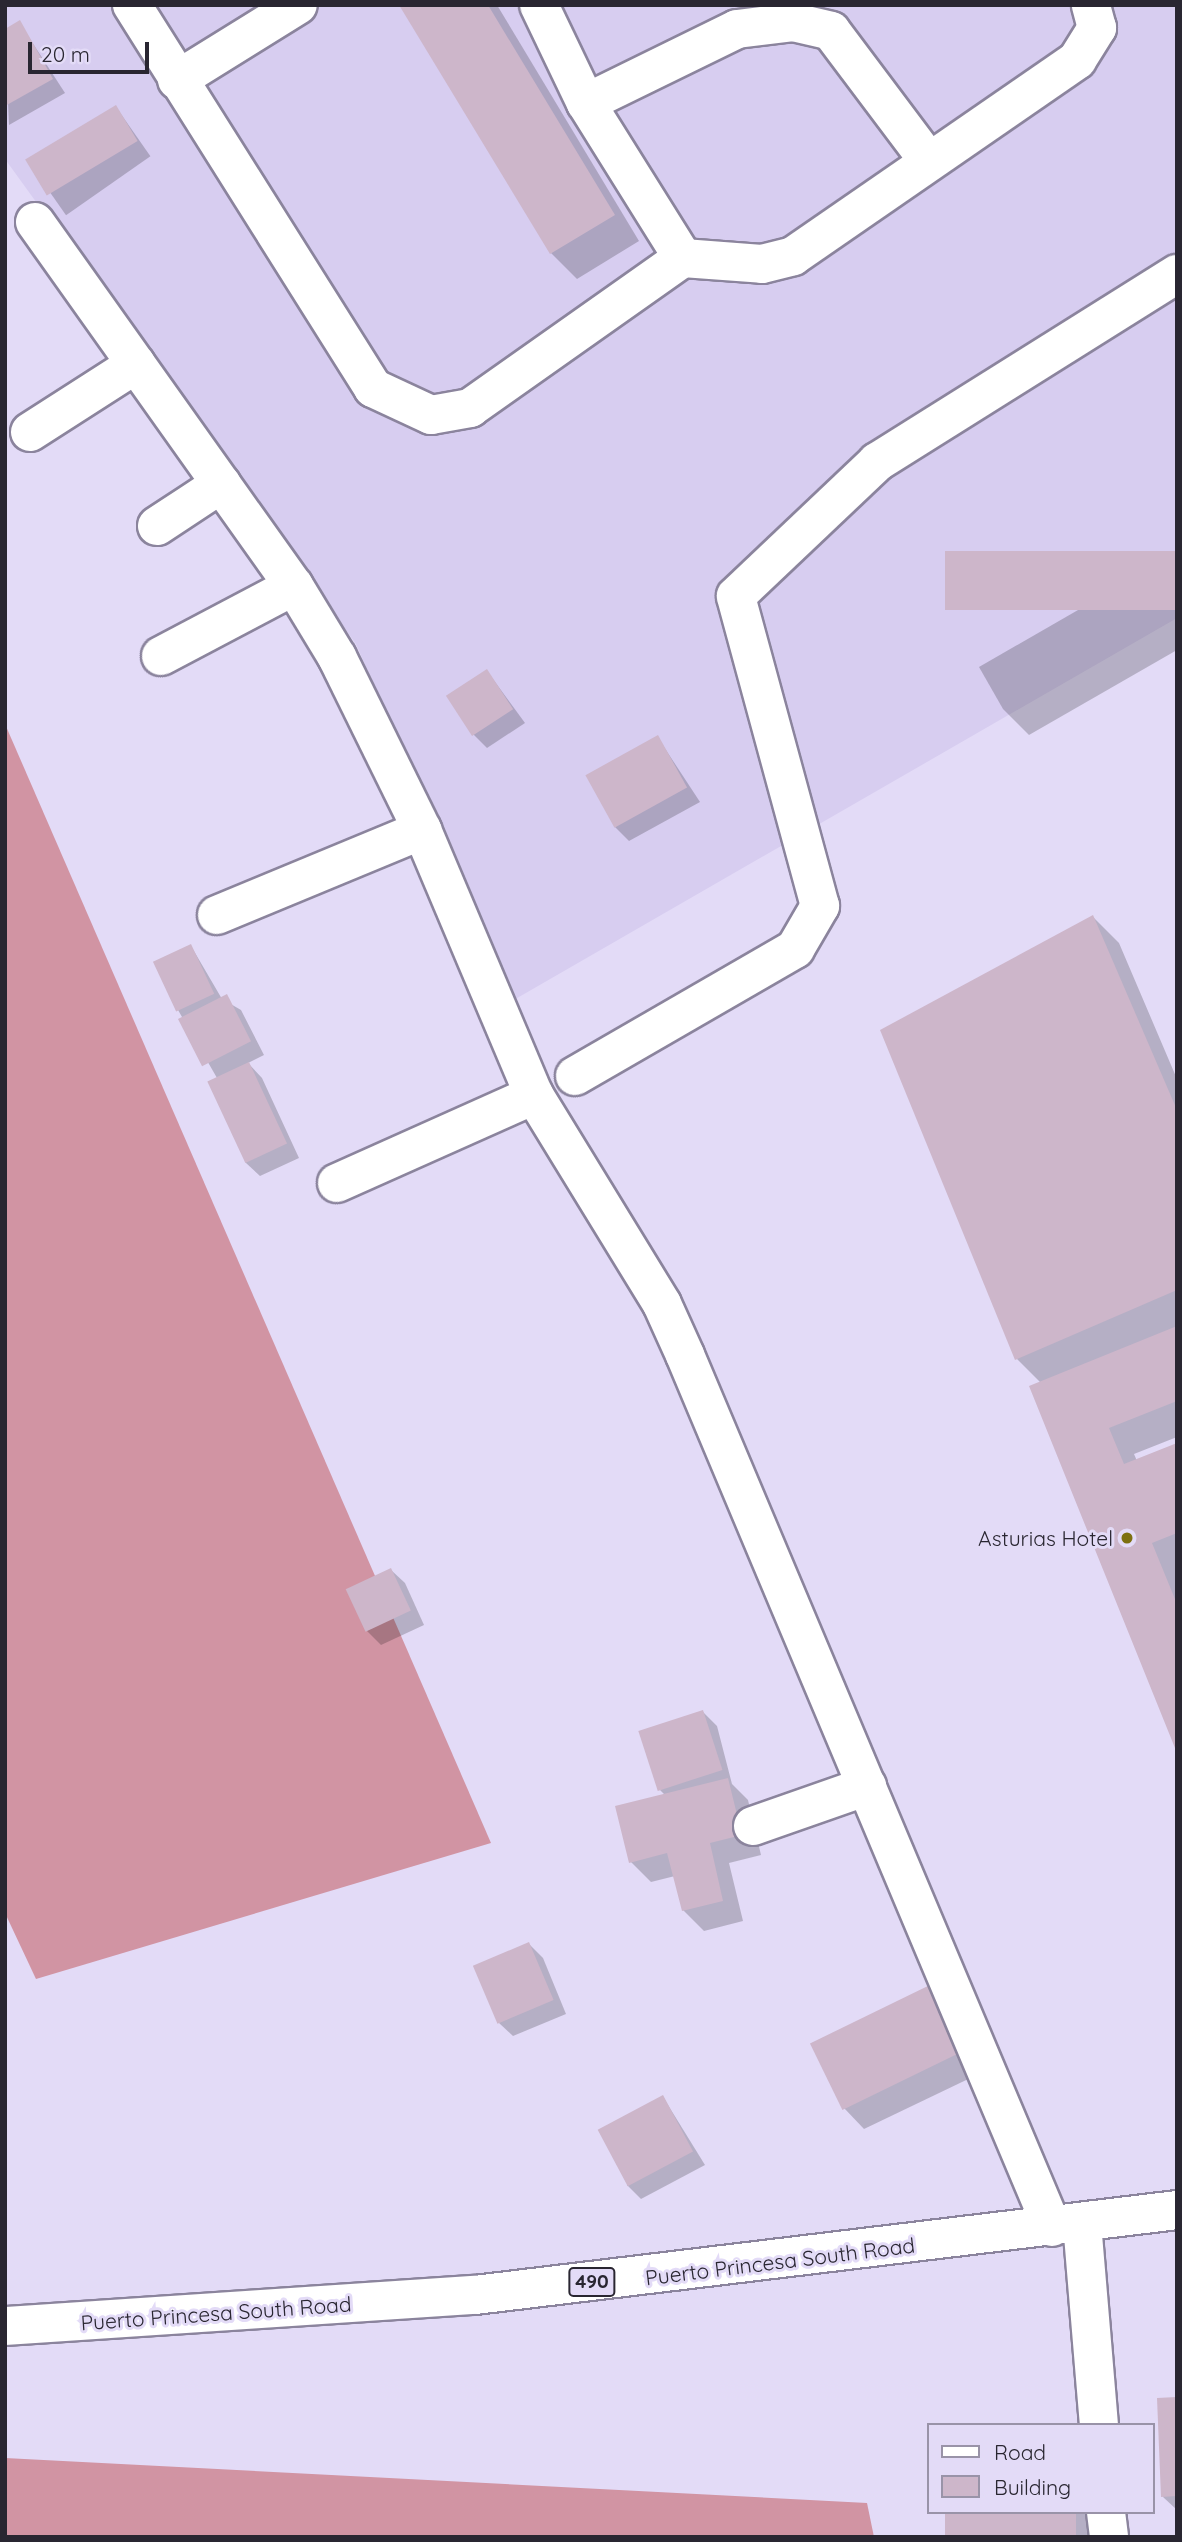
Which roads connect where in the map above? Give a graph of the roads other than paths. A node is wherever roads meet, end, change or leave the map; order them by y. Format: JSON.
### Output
{"nodes":[{"id":1,"x":132,"y":5,"type":"edge"},
{"id":2,"x":298,"y":5,"type":"edge"},
{"id":3,"x":539,"y":5,"type":"edge"},
{"id":4,"x":1091,"y":5,"type":"edge"},
{"id":5,"x":177,"y":80,"type":"junction"},
{"id":6,"x":586,"y":103,"type":"junction"},
{"id":7,"x":927,"y":159,"type":"junction"},
{"id":8,"x":34,"y":222,"type":"dead end"},
{"id":9,"x":683,"y":258,"type":"junction"},
{"id":10,"x":1177,"y":274,"type":"edge"},
{"id":11,"x":136,"y":364,"type":"junction"},
{"id":12,"x":30,"y":432,"type":"dead end"},
{"id":13,"x":220,"y":484,"type":"junction"},
{"id":14,"x":158,"y":526,"type":"dead end"},
{"id":15,"x":294,"y":586,"type":"junction"},
{"id":16,"x":161,"y":656,"type":"dead end"},
{"id":17,"x":422,"y":830,"type":"junction"},
{"id":18,"x":217,"y":915,"type":"dead end"},
{"id":19,"x":575,"y":1076,"type":"dead end"},
{"id":20,"x":534,"y":1095,"type":"junction"},
{"id":21,"x":337,"y":1183,"type":"dead end"},
{"id":22,"x":867,"y":1786,"type":"junction"},
{"id":23,"x":752,"y":1826,"type":"dead end"},
{"id":24,"x":1177,"y":2210,"type":"edge"},
{"id":25,"x":1067,"y":2225,"type":"junction"},
{"id":26,"x":5,"y":2326,"type":"edge"},
{"id":27,"x":1099,"y":2423,"type":"edge"},
{"id":28,"x":1107,"y":2514,"type":"edge"},
{"id":29,"x":1108,"y":2537,"type":"edge"}],
"edges":[{"from":1,"to":5,"type":"street"},
{"from":2,"to":5,"type":"street"},
{"from":3,"to":6,"type":"street"},
{"from":4,"to":7,"type":"street"},
{"from":5,"to":9,"type":"street"},
{"from":6,"to":7,"type":"street"},
{"from":6,"to":9,"type":"street"},
{"from":7,"to":9,"type":"street"},
{"from":8,"to":11,"type":"street"},
{"from":10,"to":19,"type":"street"},
{"from":11,"to":12,"type":"street"},
{"from":11,"to":13,"type":"street"},
{"from":13,"to":14,"type":"street"},
{"from":13,"to":15,"type":"street"},
{"from":15,"to":16,"type":"street"},
{"from":15,"to":17,"type":"street"},
{"from":17,"to":18,"type":"street"},
{"from":17,"to":20,"type":"street"},
{"from":20,"to":21,"type":"street"},
{"from":20,"to":22,"type":"street"},
{"from":22,"to":23,"type":"street"},
{"from":22,"to":25,"type":"street"},
{"from":24,"to":25,"type":"street","name":"Puerto Princesa South Road","number":"490"},
{"from":25,"to":26,"type":"street","name":"Puerto Princesa South Road","number":"490"},
{"from":25,"to":27,"type":"street"},
{"from":28,"to":29,"type":"street"}]}
